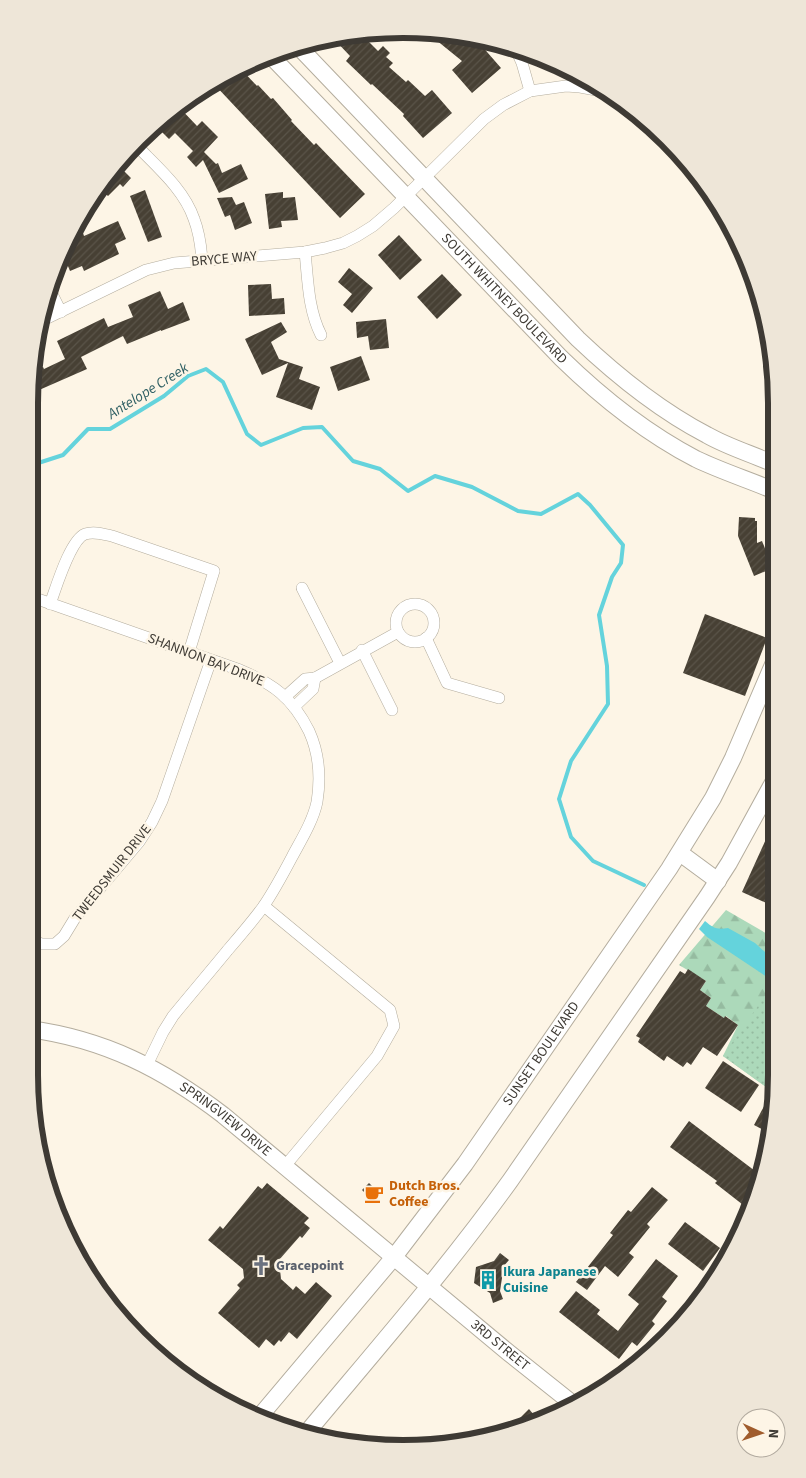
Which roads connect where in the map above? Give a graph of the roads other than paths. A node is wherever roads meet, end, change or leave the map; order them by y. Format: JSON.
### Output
{"nodes":[{"id":1,"x":303,"y":52,"type":"edge"},
{"id":2,"x":519,"y":57,"type":"edge"},
{"id":3,"x":275,"y":61,"type":"edge"},
{"id":4,"x":591,"y":89,"type":"edge"},
{"id":5,"x":530,"y":91,"type":"junction"},
{"id":6,"x":140,"y":150,"type":"edge"},
{"id":7,"x":423,"y":178,"type":"junction"},
{"id":8,"x":406,"y":196,"type":"junction"},
{"id":9,"x":306,"y":252,"type":"junction"},
{"id":10,"x":202,"y":260,"type":"junction"},
{"id":11,"x":54,"y":297,"type":"edge"},
{"id":12,"x":61,"y":312,"type":"junction"},
{"id":13,"x":48,"y":318,"type":"edge"},
{"id":14,"x":321,"y":335,"type":"dead end"},
{"id":15,"x":768,"y":461,"type":"edge"},
{"id":16,"x":768,"y":489,"type":"edge"},
{"id":17,"x":302,"y":588,"type":"dead end"},
{"id":18,"x":38,"y":599,"type":"edge"},
{"id":19,"x":50,"y":604,"type":"junction"},
{"id":20,"x":398,"y":632,"type":"junction"},
{"id":21,"x":426,"y":638,"type":"junction"},
{"id":22,"x":362,"y":650,"type":"junction"},
{"id":23,"x":189,"y":652,"type":"junction"},
{"id":24,"x":211,"y":660,"type":"junction"},
{"id":25,"x":340,"y":663,"type":"junction"},
{"id":26,"x":315,"y":678,"type":"junction"},
{"id":27,"x":768,"y":678,"type":"edge"},
{"id":28,"x":285,"y":696,"type":"junction"},
{"id":29,"x":499,"y":698,"type":"dead end"},
{"id":30,"x":294,"y":707,"type":"junction"},
{"id":31,"x":392,"y":710,"type":"dead end"},
{"id":32,"x":768,"y":791,"type":"edge"},
{"id":33,"x":680,"y":853,"type":"junction"},
{"id":34,"x":718,"y":881,"type":"junction"},
{"id":35,"x":264,"y":906,"type":"junction"},
{"id":36,"x":38,"y":943,"type":"edge"},
{"id":37,"x":38,"y":1031,"type":"edge"},
{"id":38,"x":147,"y":1066,"type":"junction"},
{"id":39,"x":285,"y":1166,"type":"junction"},
{"id":40,"x":394,"y":1257,"type":"junction"},
{"id":41,"x":429,"y":1286,"type":"junction"},
{"id":42,"x":569,"y":1401,"type":"edge"},
{"id":43,"x":263,"y":1413,"type":"edge"},
{"id":44,"x":310,"y":1428,"type":"edge"}],
"edges":[{"from":1,"to":7,"type":"street","name":"SOUTH WHITNEY BOULEVARD"},
{"from":2,"to":5,"type":"street"},
{"from":3,"to":8,"type":"street","name":"SOUTH WHITNEY BOULEVARD"},
{"from":4,"to":5,"type":"street","name":"BRYCE WAY"},
{"from":5,"to":7,"type":"street","name":"BRYCE WAY"},
{"from":6,"to":10,"type":"street"},
{"from":7,"to":8,"type":"street","name":"BRYCE WAY"},
{"from":7,"to":15,"type":"street","name":"SOUTH WHITNEY BOULEVARD"},
{"from":8,"to":9,"type":"street","name":"BRYCE WAY"},
{"from":8,"to":16,"type":"street","name":"SOUTH WHITNEY BOULEVARD"},
{"from":9,"to":10,"type":"street","name":"BRYCE WAY"},
{"from":9,"to":14,"type":"street"},
{"from":10,"to":12,"type":"street","name":"BRYCE WAY"},
{"from":11,"to":12,"type":"street"},
{"from":12,"to":13,"type":"street","name":"BRYCE WAY"},
{"from":17,"to":25,"type":"street"},
{"from":18,"to":19,"type":"street","name":"SHANNON BAY DRIVE"},
{"from":19,"to":23,"type":"street","name":"SHANNON BAY DRIVE"},
{"from":19,"to":23,"type":"street"},
{"from":20,"to":21,"type":"street"},
{"from":20,"to":21,"type":"street"},
{"from":20,"to":22,"type":"street"},
{"from":21,"to":29,"type":"street"},
{"from":22,"to":25,"type":"street"},
{"from":22,"to":31,"type":"street"},
{"from":23,"to":24,"type":"street","name":"SHANNON BAY DRIVE"},
{"from":24,"to":28,"type":"street","name":"SHANNON BAY DRIVE"},
{"from":24,"to":36,"type":"street","name":"TWEEDSMUIR DRIVE"},
{"from":25,"to":26,"type":"street"},
{"from":26,"to":28,"type":"street"},
{"from":26,"to":30,"type":"street"},
{"from":27,"to":33,"type":"street","name":"SUNSET BOULEVARD"},
{"from":28,"to":30,"type":"street","name":"SHANNON BAY DRIVE"},
{"from":30,"to":35,"type":"street","name":"SHANNON BAY DRIVE"},
{"from":32,"to":34,"type":"street"},
{"from":33,"to":34,"type":"street"},
{"from":33,"to":40,"type":"street","name":"SUNSET BOULEVARD"},
{"from":34,"to":41,"type":"street"},
{"from":35,"to":38,"type":"street","name":"SHANNON BAY DRIVE"},
{"from":35,"to":39,"type":"street"},
{"from":37,"to":38,"type":"street","name":"SPRINGVIEW DRIVE"},
{"from":38,"to":39,"type":"street","name":"SPRINGVIEW DRIVE"},
{"from":39,"to":40,"type":"street","name":"SPRINGVIEW DRIVE"},
{"from":40,"to":41,"type":"street","name":"3RD STREET"},
{"from":40,"to":43,"type":"street","name":"SUNSET BOULEVARD"},
{"from":41,"to":42,"type":"street","name":"3RD STREET"},
{"from":41,"to":44,"type":"street"}]}
